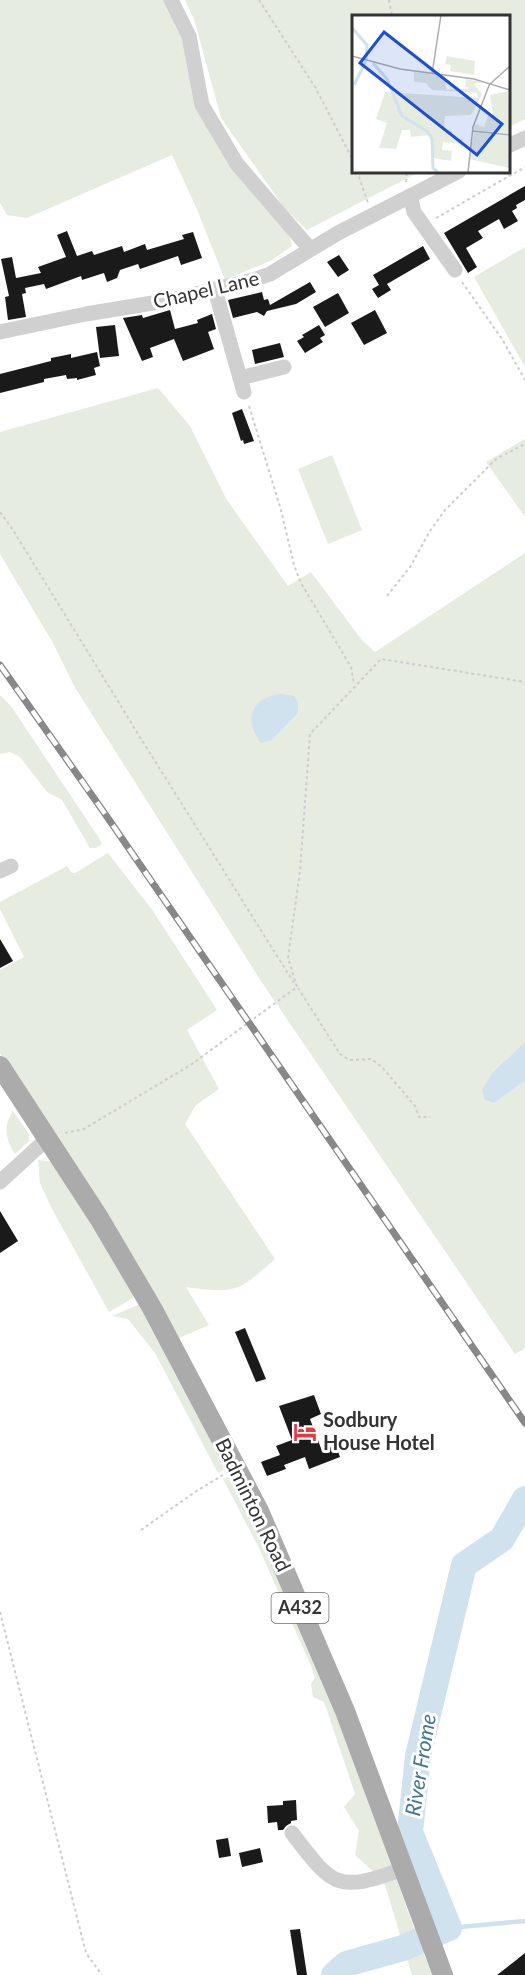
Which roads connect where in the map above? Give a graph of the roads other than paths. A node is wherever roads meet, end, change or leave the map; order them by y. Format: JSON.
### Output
{"nodes":[{"id":1,"x":171,"y":0,"type":"edge"},
{"id":2,"x":525,"y":138,"type":"edge"},
{"id":3,"x":510,"y":145,"type":"edge"},
{"id":4,"x":457,"y":172,"type":"edge"},
{"id":5,"x":410,"y":196,"type":"junction"},
{"id":6,"x":310,"y":249,"type":"junction"},
{"id":7,"x":454,"y":270,"type":"road end"},
{"id":8,"x":215,"y":290,"type":"junction"},
{"id":9,"x":0,"y":332,"type":"edge"},
{"id":10,"x":284,"y":367,"type":"dead end"},
{"id":11,"x":0,"y":1066,"type":"edge"},
{"id":12,"x":48,"y":1138,"type":"junction"},
{"id":13,"x":0,"y":1182,"type":"edge"},
{"id":14,"x":292,"y":1833,"type":"dead end"},
{"id":15,"x":403,"y":1869,"type":"junction"},
{"id":16,"x":443,"y":1975,"type":"edge"}],
"edges":[{"from":1,"to":6,"type":"street"},
{"from":2,"to":3,"type":"street"},
{"from":4,"to":5,"type":"street","name":"Chapel Lane"},
{"from":5,"to":6,"type":"street","name":"Chapel Lane"},
{"from":5,"to":7,"type":"street"},
{"from":6,"to":8,"type":"street","name":"Chapel Lane"},
{"from":8,"to":9,"type":"street","name":"Chapel Lane"},
{"from":8,"to":10,"type":"street"},
{"from":11,"to":12,"type":"main road","name":"Badminton Road","number":"A432"},
{"from":12,"to":13,"type":"street"},
{"from":12,"to":15,"type":"main road","name":"Badminton Road","number":"A432"},
{"from":14,"to":15,"type":"street"},
{"from":15,"to":16,"type":"main road","name":"Badminton Road","number":"A432"}]}
